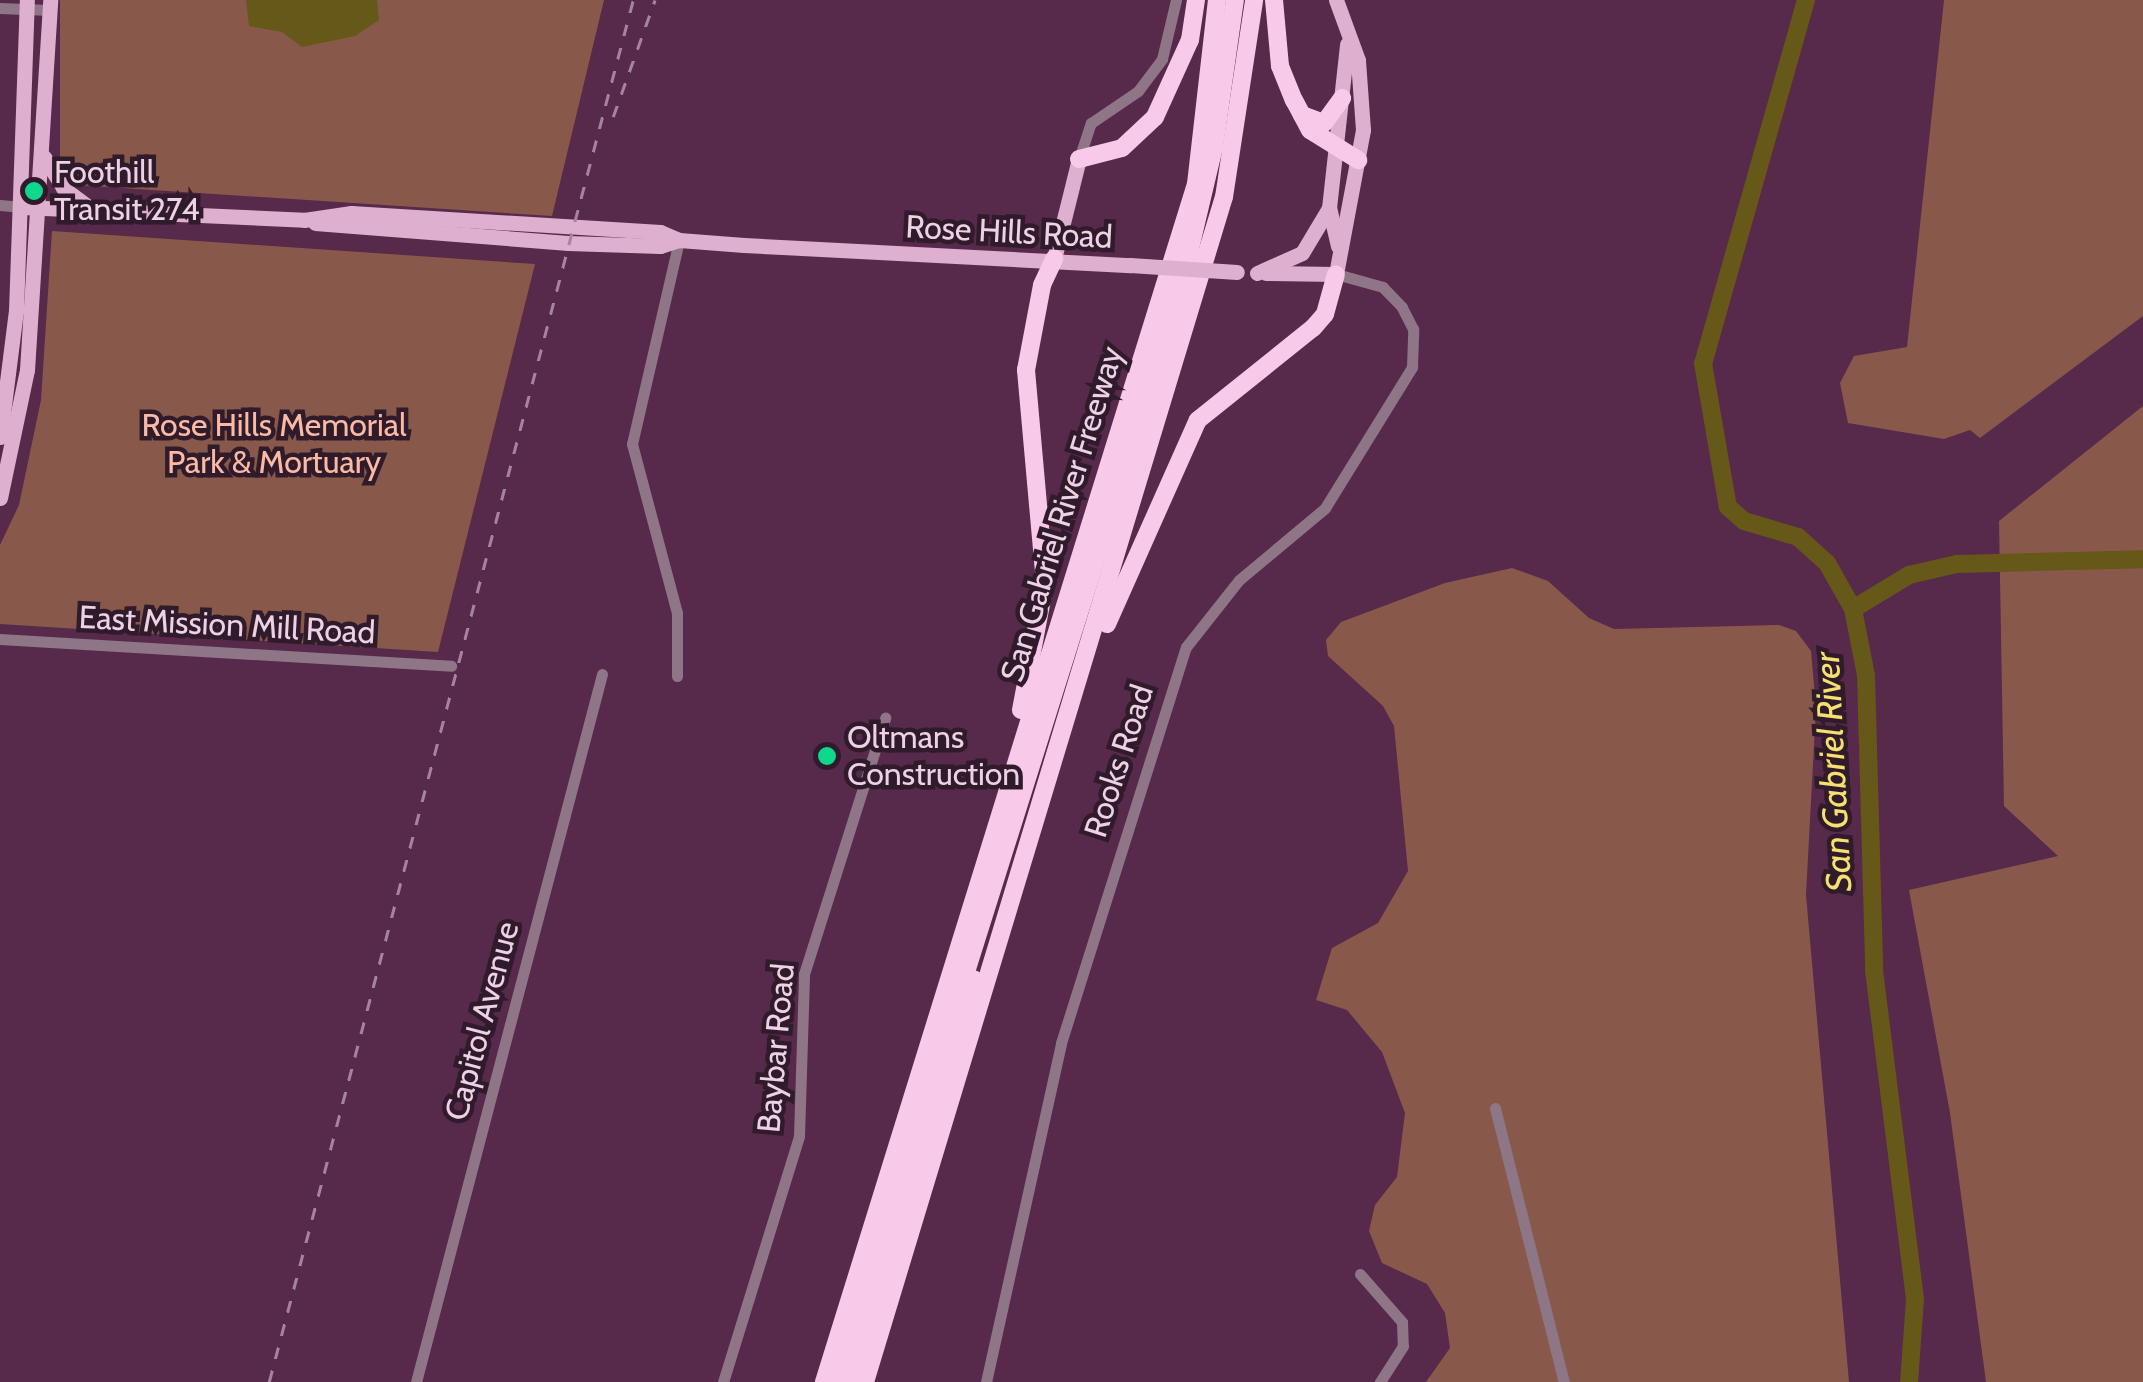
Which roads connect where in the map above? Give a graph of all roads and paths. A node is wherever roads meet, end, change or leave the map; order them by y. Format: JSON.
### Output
{"nodes":[{"id":1,"x":1176,"y":0,"type":"edge"},
{"id":2,"x":1196,"y":0,"type":"edge"},
{"id":3,"x":1218,"y":0,"type":"edge"},
{"id":4,"x":1235,"y":0,"type":"edge"},
{"id":5,"x":1274,"y":0,"type":"edge"},
{"id":6,"x":1336,"y":0,"type":"edge"},
{"id":7,"x":26,"y":4,"type":"edge"},
{"id":8,"x":1251,"y":4,"type":"edge"},
{"id":9,"x":49,"y":5,"type":"edge"},
{"id":10,"x":0,"y":8,"type":"edge"},
{"id":11,"x":1347,"y":44,"type":"junction"},
{"id":12,"x":1342,"y":98,"type":"junction"},
{"id":13,"x":1302,"y":115,"type":"junction"},
{"id":14,"x":41,"y":152,"type":"junction"},
{"id":15,"x":1338,"y":152,"type":"junction"},
{"id":16,"x":1079,"y":159,"type":"junction"},
{"id":17,"x":1358,"y":160,"type":"junction"},
{"id":18,"x":0,"y":205,"type":"edge"},
{"id":19,"x":30,"y":208,"type":"junction"},
{"id":20,"x":1329,"y":208,"type":"junction"},
{"id":21,"x":98,"y":214,"type":"junction"},
{"id":22,"x":679,"y":240,"type":"junction"},
{"id":23,"x":1054,"y":259,"type":"junction"},
{"id":24,"x":1258,"y":273,"type":"junction"},
{"id":25,"x":1336,"y":274,"type":"junction"},
{"id":26,"x":6,"y":426,"type":"edge"},
{"id":27,"x":0,"y":498,"type":"edge"},
{"id":28,"x":1118,"y":556,"type":"junction"},
{"id":29,"x":0,"y":639,"type":"edge"},
{"id":30,"x":451,"y":666,"type":"dead end"},
{"id":31,"x":602,"y":674,"type":"dead end"},
{"id":32,"x":677,"y":676,"type":"dead end"},
{"id":33,"x":885,"y":718,"type":"dead end"},
{"id":34,"x":1065,"y":726,"type":"junction"},
{"id":35,"x":996,"y":828,"type":"junction"},
{"id":36,"x":1495,"y":1108,"type":"dead end"},
{"id":37,"x":1360,"y":1274,"type":"dead end"},
{"id":38,"x":416,"y":1382,"type":"edge"},
{"id":39,"x":723,"y":1382,"type":"edge"},
{"id":40,"x":824,"y":1382,"type":"edge"},
{"id":41,"x":837,"y":1382,"type":"edge"},
{"id":42,"x":851,"y":1382,"type":"edge"},
{"id":43,"x":865,"y":1382,"type":"edge"},
{"id":44,"x":986,"y":1382,"type":"edge"},
{"id":45,"x":1380,"y":1382,"type":"edge"},
{"id":46,"x":1564,"y":1382,"type":"edge"}],
"edges":[{"from":1,"to":16,"type":"street"},
{"from":2,"to":16,"type":"highway"},
{"from":3,"to":35,"type":"highway","name":"San Gabriel River Freeway"},
{"from":4,"to":41,"type":"highway"},
{"from":5,"to":13,"type":"highway"},
{"from":6,"to":11,"type":"main road"},
{"from":7,"to":9,"type":"street"},
{"from":7,"to":10,"type":"street"},
{"from":7,"to":19,"type":"main road"},
{"from":8,"to":28,"type":"highway","name":"San Gabriel River Freeway"},
{"from":9,"to":14,"type":"main road"},
{"from":11,"to":12,"type":"main road"},
{"from":11,"to":17,"type":"main road"},
{"from":12,"to":13,"type":"highway"},
{"from":12,"to":15,"type":"main road"},
{"from":13,"to":15,"type":"highway"},
{"from":14,"to":19,"type":"main road"},
{"from":14,"to":21,"type":"main road"},
{"from":15,"to":17,"type":"highway"},
{"from":15,"to":20,"type":"main road"},
{"from":16,"to":23,"type":"main road"},
{"from":17,"to":25,"type":"main road"},
{"from":18,"to":19,"type":"street"},
{"from":19,"to":21,"type":"main road","name":"Rose Hills Road"},
{"from":19,"to":26,"type":"main road"},
{"from":19,"to":26,"type":"main road"},
{"from":20,"to":24,"type":"main road"},
{"from":20,"to":25,"type":"main road"},
{"from":21,"to":22,"type":"main road","name":"Rose Hills Road"},
{"from":22,"to":23,"type":"main road","name":"Rose Hills Road"},
{"from":22,"to":32,"type":"street"},
{"from":23,"to":24,"type":"main road","name":"Rose Hills Road","bridge":true},
{"from":23,"to":35,"type":"highway"},
{"from":24,"to":25,"type":"main road","name":"Rose Hills Road"},
{"from":25,"to":34,"type":"highway"},
{"from":25,"to":44,"type":"street","name":"Rooks Road"},
{"from":26,"to":27,"type":"main road"},
{"from":28,"to":34,"type":"highway","name":"San Gabriel River Freeway"},
{"from":28,"to":42,"type":"highway"},
{"from":29,"to":30,"type":"street","name":"East Mission Mill Road"},
{"from":31,"to":38,"type":"street","name":"Capitol Avenue"},
{"from":33,"to":39,"type":"street","name":"Baybar Road"},
{"from":34,"to":43,"type":"highway","name":"San Gabriel River Freeway"},
{"from":35,"to":40,"type":"highway","name":"San Gabriel River Freeway"},
{"from":36,"to":46,"type":"street"},
{"from":37,"to":45,"type":"street"}]}
